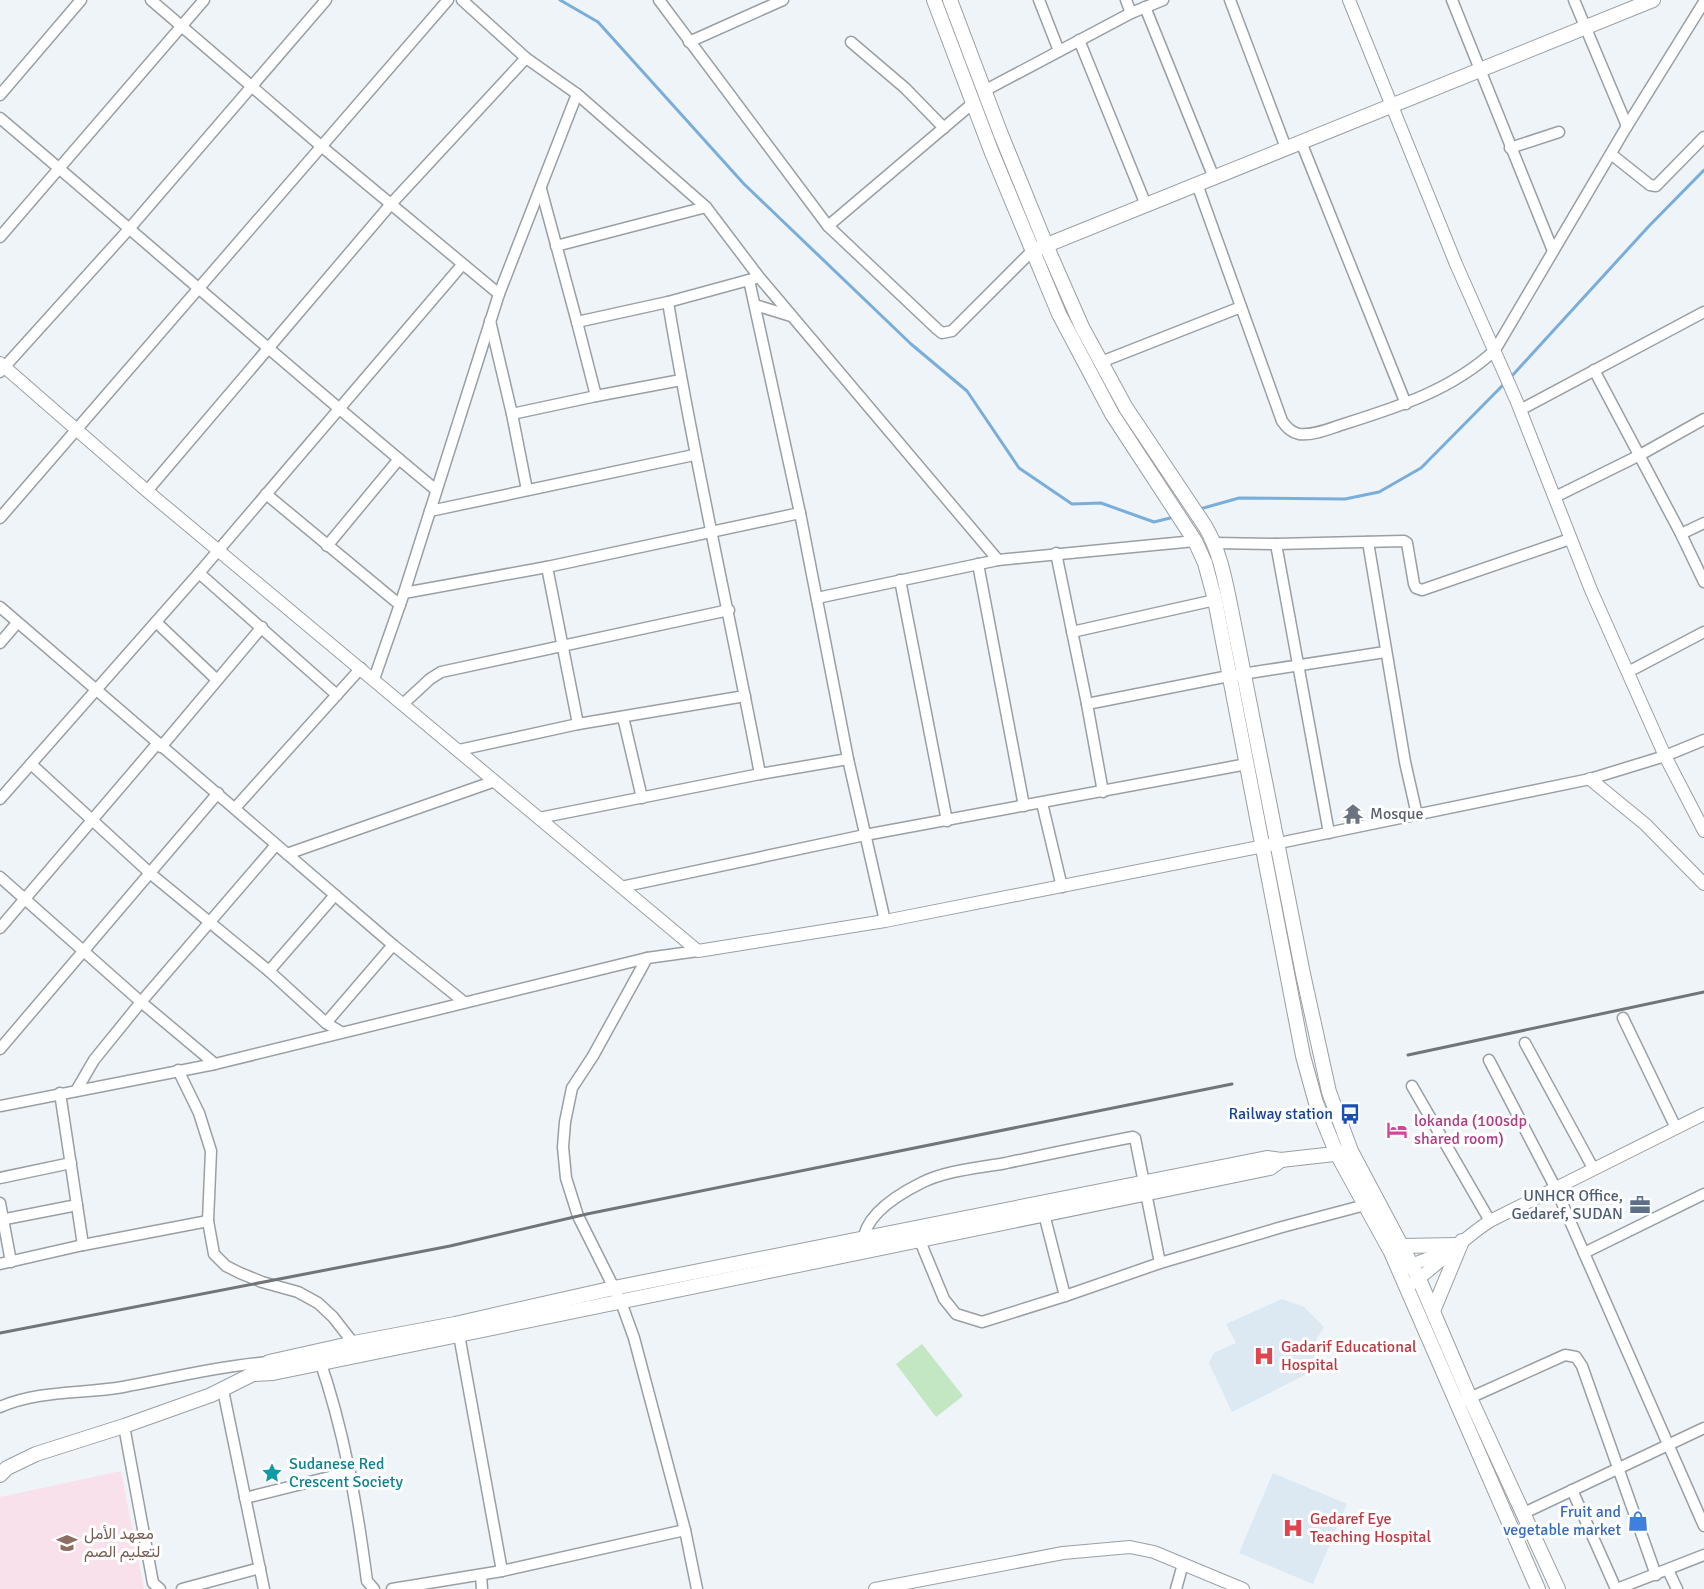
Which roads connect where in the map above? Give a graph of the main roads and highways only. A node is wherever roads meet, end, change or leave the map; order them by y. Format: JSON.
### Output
{"nodes":[{"id":1,"x":934,"y":0,"type":"edge"},
{"id":2,"x":950,"y":0,"type":"edge"},
{"id":3,"x":1653,"y":0,"type":"edge"},
{"id":4,"x":1046,"y":245,"type":"junction"},
{"id":5,"x":1032,"y":251,"type":"junction"},
{"id":6,"x":1316,"y":1035,"type":"junction"},
{"id":7,"x":1300,"y":1038,"type":"junction"},
{"id":8,"x":1344,"y":1153,"type":"junction"},
{"id":9,"x":1144,"y":1188,"type":"junction"},
{"id":10,"x":1402,"y":1246,"type":"junction"},
{"id":11,"x":1433,"y":1311,"type":"junction"},
{"id":12,"x":357,"y":1348,"type":"junction"},
{"id":13,"x":319,"y":1356,"type":"junction"},
{"id":14,"x":252,"y":1374,"type":"junction"},
{"id":15,"x":0,"y":1475,"type":"edge"},
{"id":16,"x":1538,"y":1589,"type":"edge"},
{"id":17,"x":1558,"y":1589,"type":"edge"}],
"edges":[{"from":1,"to":5,"type":"main road"},
{"from":2,"to":4,"type":"main road"},
{"from":3,"to":4,"type":"main road"},
{"from":4,"to":5,"type":"main road"},
{"from":4,"to":6,"type":"main road"},
{"from":5,"to":7,"type":"main road"},
{"from":6,"to":7,"type":"main road"},
{"from":6,"to":8,"type":"main road"},
{"from":7,"to":8,"type":"main road"},
{"from":8,"to":9,"type":"main road"},
{"from":8,"to":10,"type":"main road"},
{"from":8,"to":16,"type":"main road"},
{"from":9,"to":12,"type":"main road"},
{"from":9,"to":12,"type":"main road"},
{"from":10,"to":11,"type":"main road"},
{"from":10,"to":11,"type":"main road"},
{"from":11,"to":17,"type":"main road"},
{"from":12,"to":13,"type":"main road"},
{"from":13,"to":14,"type":"main road"},
{"from":13,"to":14,"type":"main road"},
{"from":14,"to":15,"type":"main road"}]}
